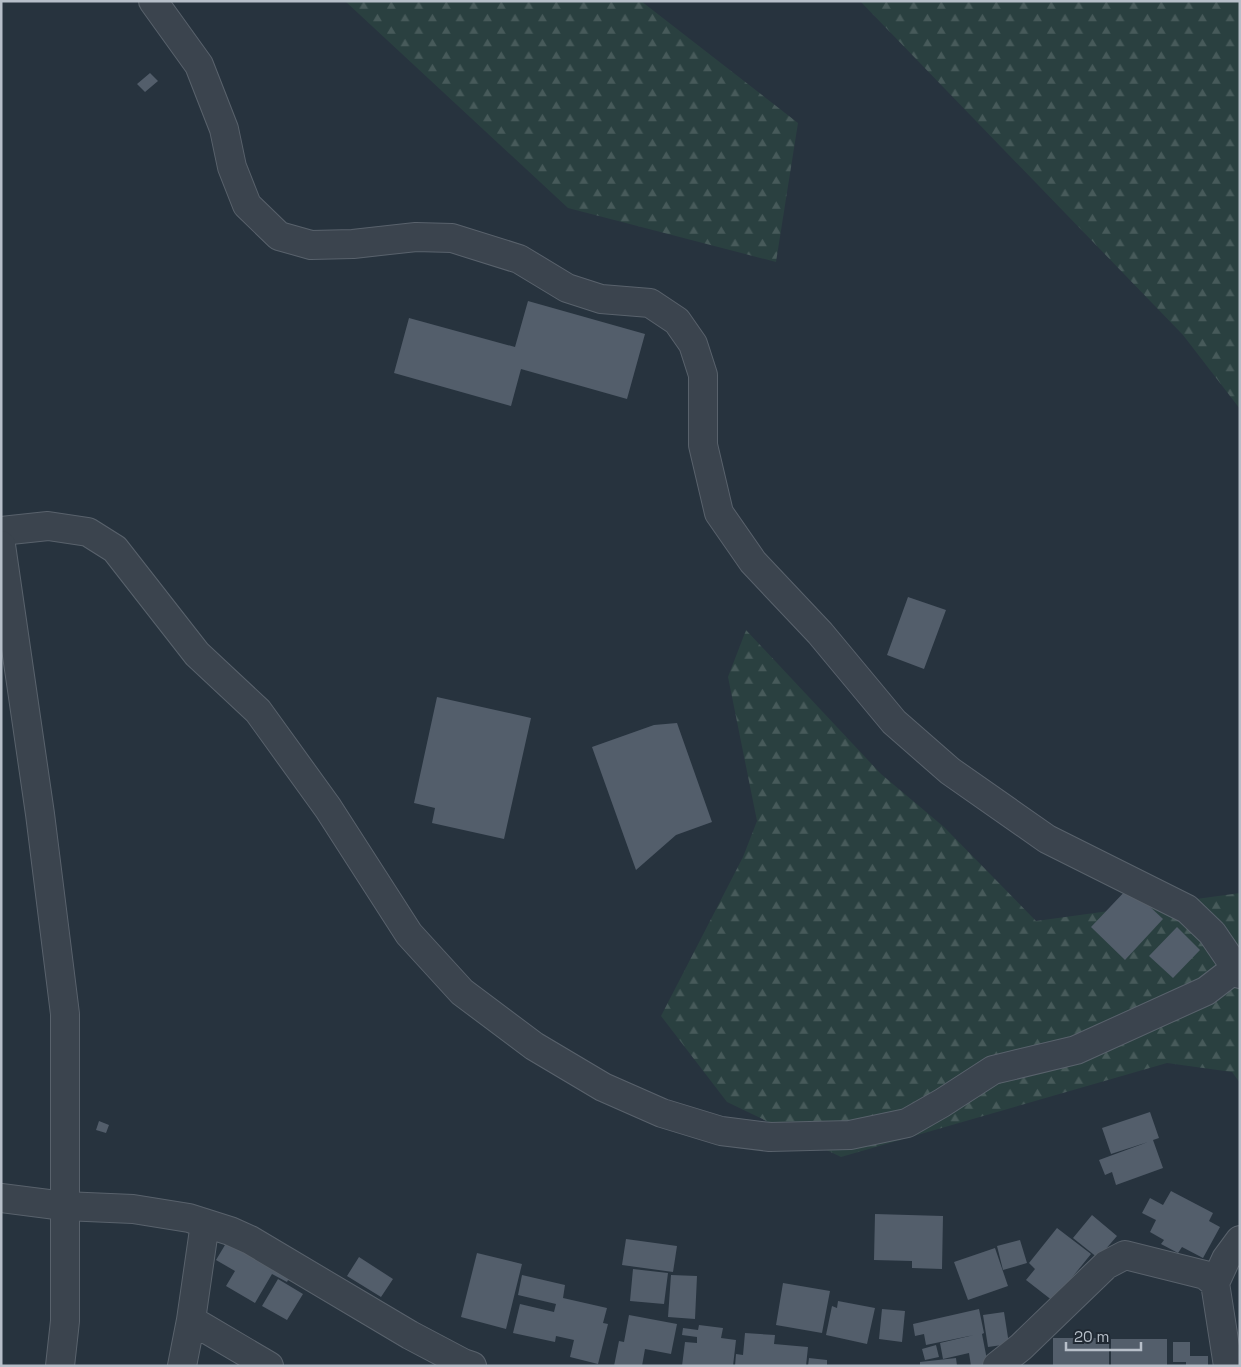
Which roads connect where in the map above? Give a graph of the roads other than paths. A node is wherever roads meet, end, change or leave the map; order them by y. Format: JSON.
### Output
{"nodes":[{"id":1,"x":153,"y":1,"type":"edge"},
{"id":2,"x":1,"y":531,"type":"edge"},
{"id":3,"x":1,"y":546,"type":"edge"},
{"id":4,"x":1238,"y":971,"type":"edge"},
{"id":5,"x":1,"y":1198,"type":"edge"},
{"id":6,"x":64,"y":1206,"type":"junction"},
{"id":7,"x":205,"y":1223,"type":"junction"},
{"id":8,"x":1240,"y":1240,"type":"edge"},
{"id":9,"x":1215,"y":1284,"type":"junction"},
{"id":10,"x":191,"y":1320,"type":"junction"},
{"id":11,"x":60,"y":1366,"type":"edge"},
{"id":12,"x":182,"y":1366,"type":"edge"},
{"id":13,"x":268,"y":1366,"type":"edge"},
{"id":14,"x":472,"y":1366,"type":"edge"},
{"id":15,"x":997,"y":1366,"type":"edge"},
{"id":16,"x":1228,"y":1366,"type":"edge"}],
"edges":[{"from":1,"to":4,"type":"street"},
{"from":2,"to":4,"type":"street"},
{"from":3,"to":6,"type":"street"},
{"from":5,"to":6,"type":"street"},
{"from":6,"to":7,"type":"street"},
{"from":6,"to":11,"type":"street"},
{"from":7,"to":10,"type":"street"},
{"from":7,"to":14,"type":"street"},
{"from":8,"to":9,"type":"street"},
{"from":9,"to":15,"type":"street"},
{"from":9,"to":16,"type":"street"},
{"from":10,"to":12,"type":"street"},
{"from":10,"to":13,"type":"street"}]}
